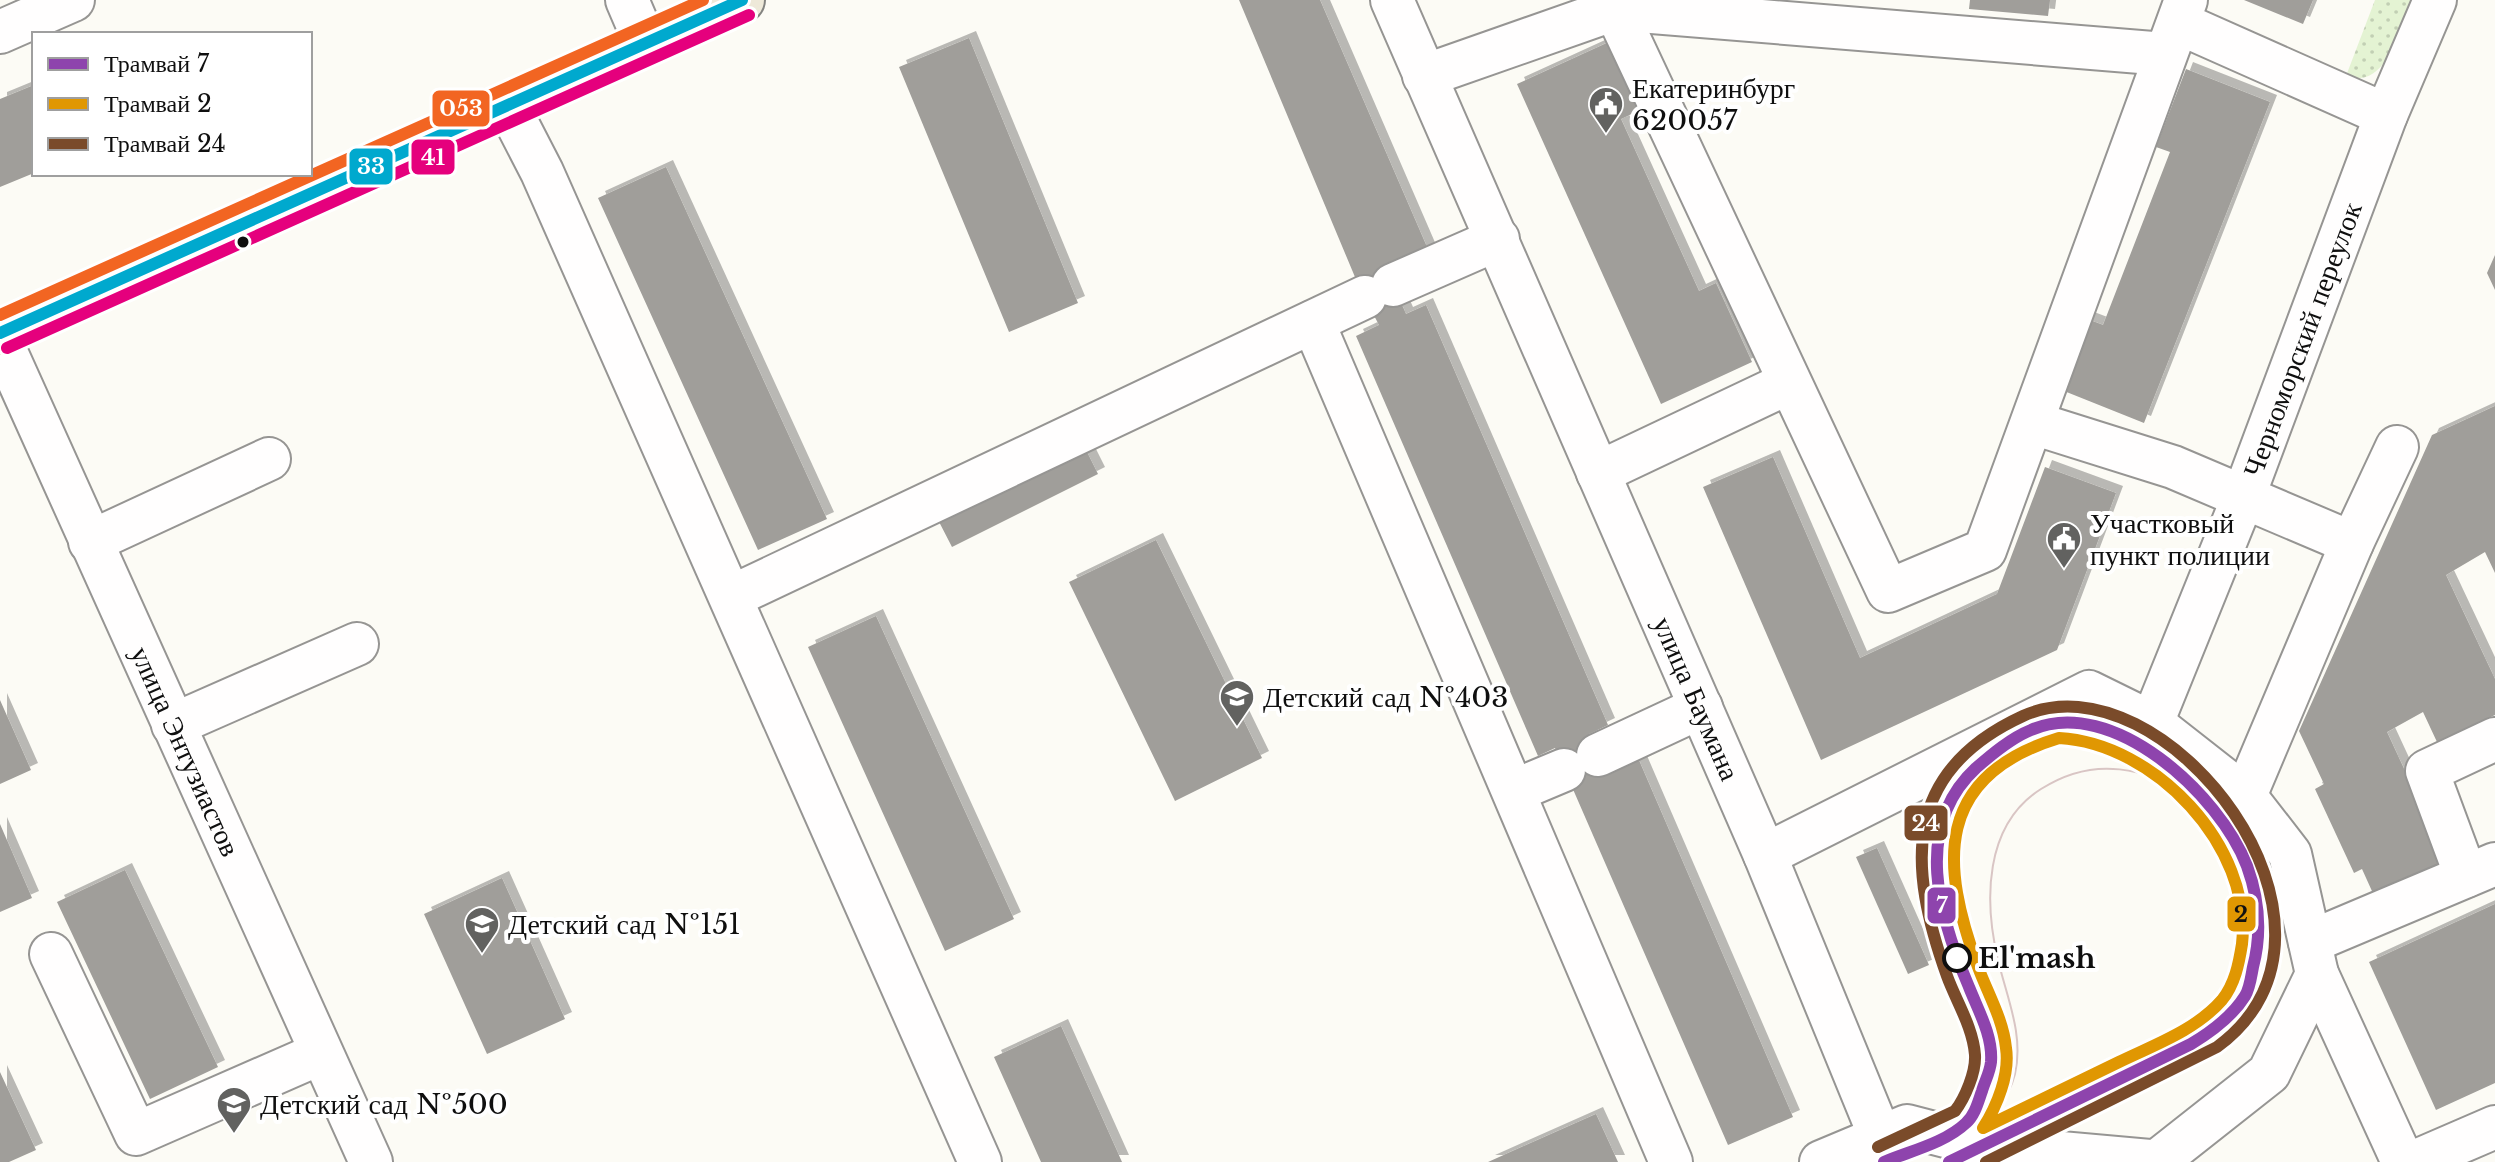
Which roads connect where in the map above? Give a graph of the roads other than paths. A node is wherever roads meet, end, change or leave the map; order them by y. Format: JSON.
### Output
{"nodes":[{"id":1,"x":627,"y":0,"type":"edge"},
{"id":2,"x":742,"y":0,"type":"edge"},
{"id":3,"x":1392,"y":0,"type":"edge"},
{"id":4,"x":2435,"y":0,"type":"edge"},
{"id":5,"x":50,"y":5,"type":"edge"},
{"id":6,"x":1615,"y":5,"type":"edge"},
{"id":7,"x":2177,"y":26,"type":"edge"},
{"id":8,"x":0,"y":32,"type":"edge"},
{"id":9,"x":645,"y":42,"type":"junction"},
{"id":10,"x":1424,"y":76,"type":"junction"},
{"id":11,"x":508,"y":106,"type":"junction"},
{"id":12,"x":2386,"y":115,"type":"junction"},
{"id":13,"x":1498,"y":239,"type":"junction"},
{"id":14,"x":1313,"y":322,"type":"junction"},
{"id":15,"x":0,"y":336,"type":"edge"},
{"id":16,"x":1788,"y":383,"type":"junction"},
{"id":17,"x":2033,"y":423,"type":"junction"},
{"id":18,"x":2397,"y":447,"type":"dead end"},
{"id":19,"x":269,"y":459,"type":"dead end"},
{"id":20,"x":1598,"y":473,"type":"junction"},
{"id":21,"x":2243,"y":498,"type":"junction"},
{"id":22,"x":90,"y":542,"type":"junction"},
{"id":23,"x":2352,"y":543,"type":"junction"},
{"id":24,"x":731,"y":597,"type":"junction"},
{"id":25,"x":357,"y":644,"type":"dead end"},
{"id":26,"x":1701,"y":707,"type":"junction"},
{"id":27,"x":2152,"y":723,"type":"junction"},
{"id":28,"x":173,"y":725,"type":"junction"},
{"id":29,"x":2495,"y":739,"type":"edge"},
{"id":30,"x":1514,"y":791,"type":"junction"},
{"id":31,"x":2245,"y":796,"type":"junction"},
{"id":32,"x":1765,"y":855,"type":"junction"},
{"id":33,"x":2481,"y":870,"type":"edge"},
{"id":34,"x":51,"y":954,"type":"dead end"},
{"id":35,"x":2314,"y":958,"type":"junction"},
{"id":36,"x":321,"y":1053,"type":"junction"},
{"id":37,"x":2495,"y":1127,"type":"edge"},
{"id":38,"x":1880,"y":1136,"type":"junction"},
{"id":39,"x":2015,"y":1156,"type":"edge"},
{"id":40,"x":2161,"y":1161,"type":"edge"},
{"id":41,"x":371,"y":1162,"type":"edge"},
{"id":42,"x":980,"y":1162,"type":"edge"},
{"id":43,"x":1671,"y":1162,"type":"edge"},
{"id":44,"x":1821,"y":1162,"type":"edge"},
{"id":45,"x":2403,"y":1162,"type":"edge"},
{"id":46,"x":2414,"y":1162,"type":"edge"}],
"edges":[{"from":1,"to":9,"type":"street"},
{"from":2,"to":9,"type":"main road"},
{"from":3,"to":10,"type":"street","name":"улица Баумана"},
{"from":4,"to":12,"type":"street","name":"Черноморский переулок"},
{"from":5,"to":8,"type":"street"},
{"from":6,"to":7,"type":"street"},
{"from":6,"to":10,"type":"street"},
{"from":6,"to":16,"type":"street"},
{"from":7,"to":12,"type":"street"},
{"from":7,"to":17,"type":"street"},
{"from":9,"to":11,"type":"main road"},
{"from":10,"to":13,"type":"street","name":"улица Баумана"},
{"from":11,"to":15,"type":"main road"},
{"from":11,"to":24,"type":"street"},
{"from":12,"to":21,"type":"street","name":"Черноморский переулок"},
{"from":13,"to":14,"type":"street"},
{"from":13,"to":20,"type":"street","name":"улица Баумана"},
{"from":14,"to":24,"type":"street"},
{"from":14,"to":30,"type":"street"},
{"from":15,"to":22,"type":"street","name":"улица Энтузиастов"},
{"from":16,"to":17,"type":"street"},
{"from":16,"to":20,"type":"street"},
{"from":17,"to":21,"type":"street"},
{"from":18,"to":23,"type":"street"},
{"from":19,"to":22,"type":"street"},
{"from":20,"to":26,"type":"street","name":"улица Баумана"},
{"from":21,"to":23,"type":"street"},
{"from":21,"to":27,"type":"street","name":"Черноморский переулок"},
{"from":22,"to":28,"type":"street","name":"улица Энтузиастов"},
{"from":23,"to":31,"type":"street"},
{"from":24,"to":42,"type":"street"},
{"from":25,"to":28,"type":"street"},
{"from":26,"to":30,"type":"street"},
{"from":26,"to":32,"type":"street","name":"улица Баумана"},
{"from":27,"to":31,"type":"street"},
{"from":27,"to":32,"type":"street"},
{"from":28,"to":36,"type":"street","name":"улица Энтузиастов"},
{"from":29,"to":33,"type":"street"},
{"from":30,"to":43,"type":"street"},
{"from":31,"to":35,"type":"street"},
{"from":32,"to":38,"type":"street","name":"улица Баумана"},
{"from":33,"to":35,"type":"street"},
{"from":34,"to":36,"type":"street"},
{"from":35,"to":40,"type":"street"},
{"from":35,"to":45,"type":"street"},
{"from":36,"to":41,"type":"street","name":"улица Энтузиастов"},
{"from":37,"to":46,"type":"street"},
{"from":38,"to":39,"type":"street"},
{"from":38,"to":44,"type":"street"},
{"from":39,"to":40,"type":"street"}]}
